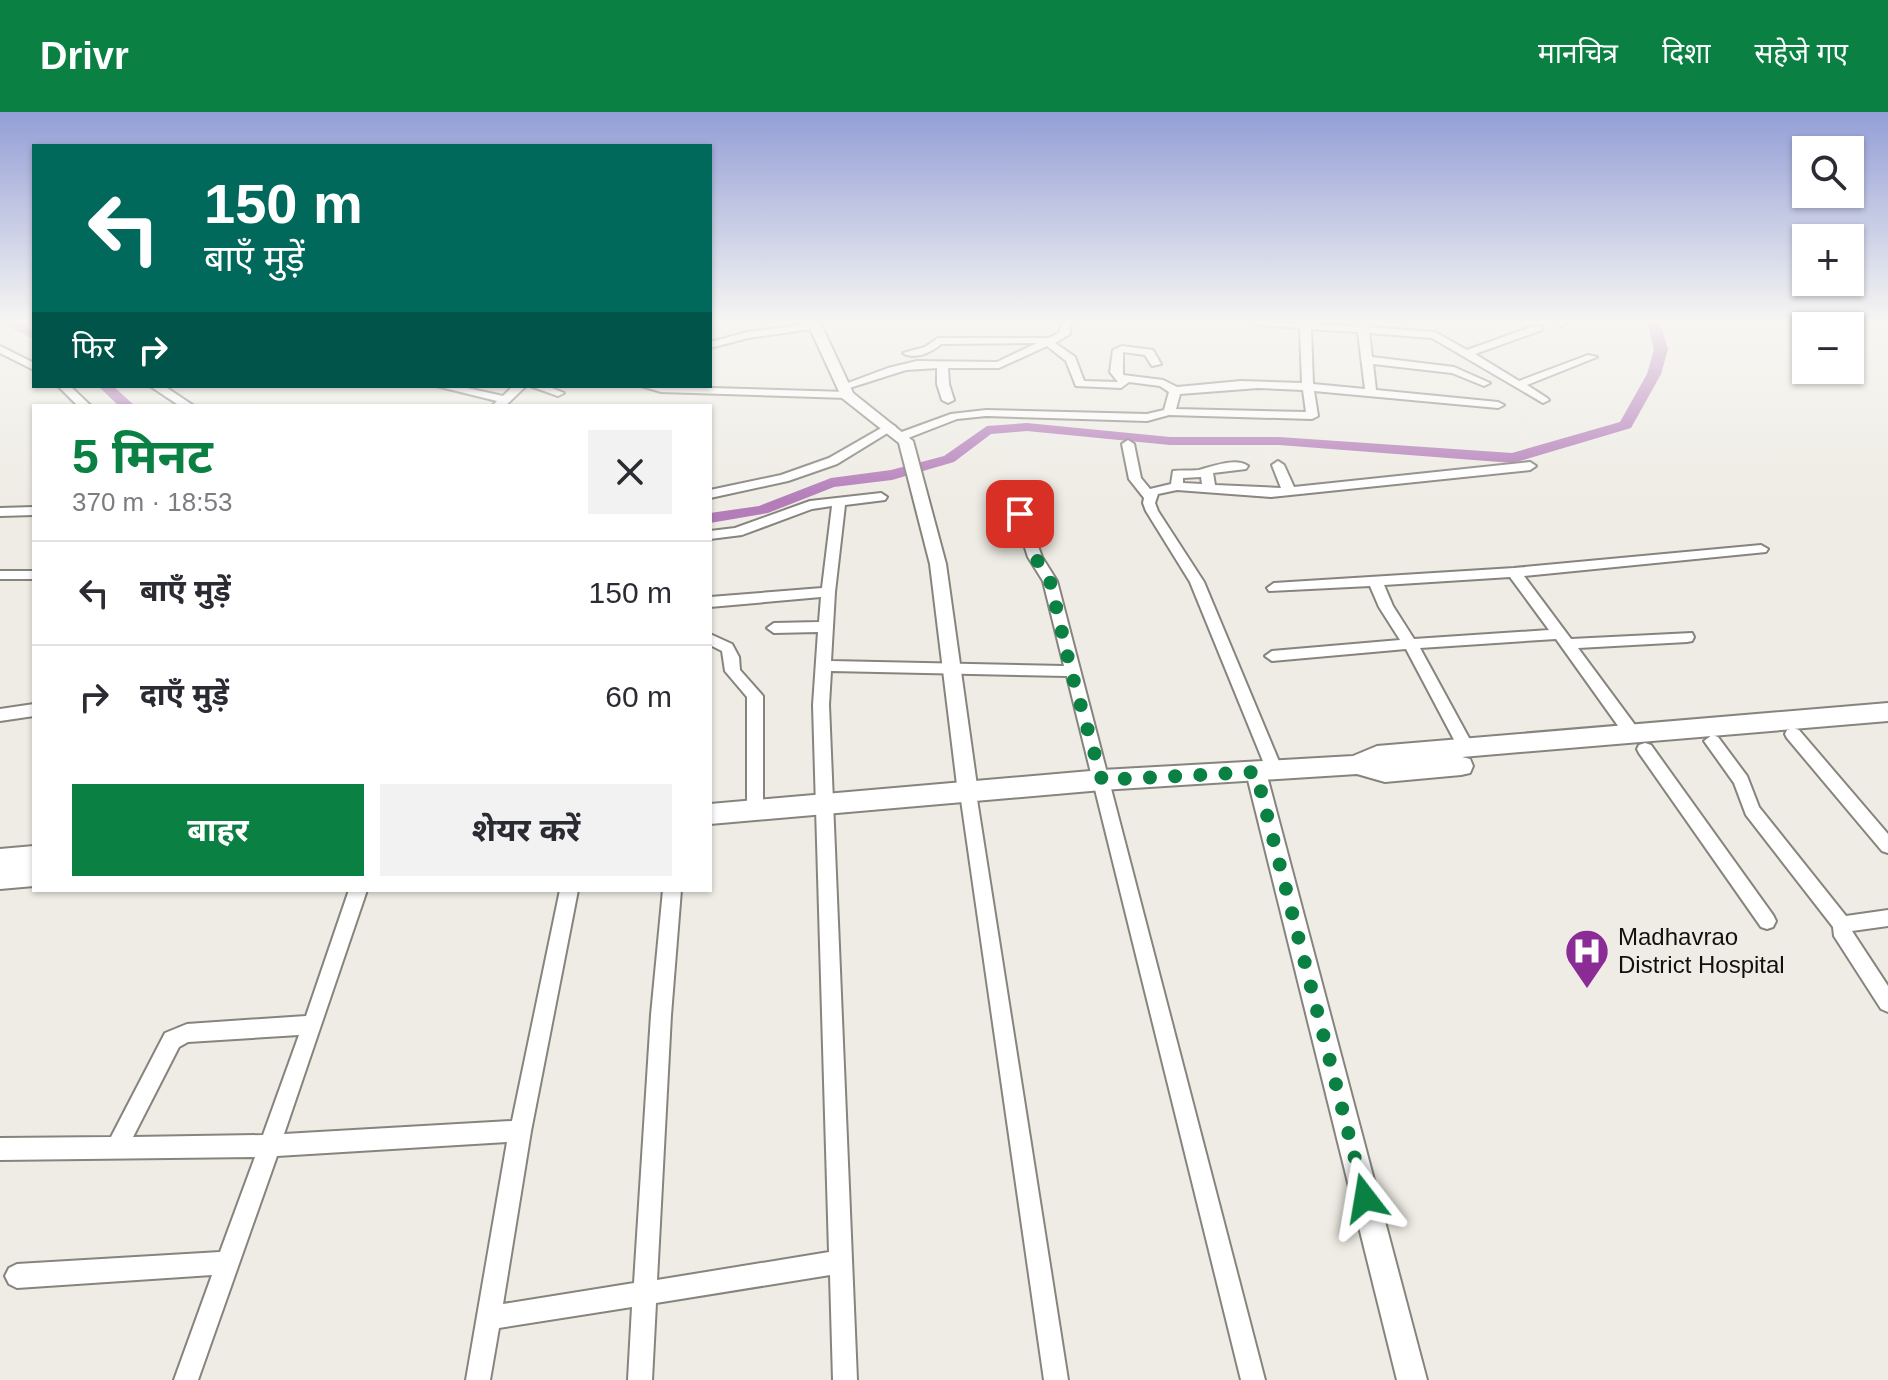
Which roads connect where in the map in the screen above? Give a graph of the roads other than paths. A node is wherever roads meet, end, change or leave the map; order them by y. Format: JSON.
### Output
{"nodes":[{"id":1,"x":840,"y":381,"type":"edge"},
{"id":2,"x":868,"y":381,"type":"edge"},
{"id":3,"x":943,"y":381,"type":"edge"},
{"id":4,"x":1078,"y":381,"type":"edge"},
{"id":5,"x":1124,"y":381,"type":"edge"},
{"id":6,"x":1140,"y":381,"type":"edge"},
{"id":7,"x":1308,"y":381,"type":"edge"},
{"id":8,"x":1369,"y":381,"type":"edge"},
{"id":9,"x":1479,"y":381,"type":"edge"},
{"id":10,"x":1511,"y":381,"type":"edge"},
{"id":11,"x":1527,"y":381,"type":"edge"},
{"id":12,"x":1484,"y":383,"type":"dead end"},
{"id":13,"x":1517,"y":385,"type":"junction"},
{"id":14,"x":1308,"y":387,"type":"junction"},
{"id":15,"x":66,"y":388,"type":"edge"},
{"id":16,"x":159,"y":388,"type":"edge"},
{"id":17,"x":449,"y":388,"type":"edge"},
{"id":18,"x":518,"y":388,"type":"edge"},
{"id":19,"x":542,"y":388,"type":"edge"},
{"id":20,"x":697,"y":388,"type":"edge"},
{"id":21,"x":845,"y":391,"type":"junction"},
{"id":22,"x":1175,"y":391,"type":"junction"},
{"id":23,"x":1371,"y":392,"type":"junction"},
{"id":24,"x":558,"y":393,"type":"dead end"},
{"id":25,"x":948,"y":400,"type":"dead end"},
{"id":26,"x":1543,"y":400,"type":"dead end"},
{"id":27,"x":500,"y":403,"type":"edge"},
{"id":28,"x":83,"y":404,"type":"edge"},
{"id":29,"x":185,"y":404,"type":"edge"},
{"id":30,"x":1498,"y":405,"type":"dead end"},
{"id":31,"x":1169,"y":412,"type":"junction"},
{"id":32,"x":890,"y":427,"type":"junction"},
{"id":33,"x":904,"y":439,"type":"junction"},
{"id":34,"x":1128,"y":444,"type":"dead end"},
{"id":35,"x":1278,"y":465,"type":"dead end"},
{"id":36,"x":1242,"y":466,"type":"dead end"},
{"id":37,"x":1530,"y":466,"type":"dead end"},
{"id":38,"x":1208,"y":480,"type":"junction"},
{"id":39,"x":1289,"y":491,"type":"junction"},
{"id":40,"x":712,"y":494,"type":"edge"},
{"id":41,"x":881,"y":497,"type":"dead end"},
{"id":42,"x":1150,"y":497,"type":"junction"},
{"id":43,"x":839,"y":502,"type":"junction"},
{"id":44,"x":32,"y":511,"type":"edge"},
{"id":45,"x":0,"y":512,"type":"edge"},
{"id":46,"x":1020,"y":514,"type":"dead end"},
{"id":47,"x":712,"y":535,"type":"edge"},
{"id":48,"x":1761,"y":549,"type":"dead end"},
{"id":49,"x":1514,"y":572,"type":"junction"},
{"id":50,"x":0,"y":575,"type":"edge"},
{"id":51,"x":32,"y":575,"type":"edge"},
{"id":52,"x":1375,"y":581,"type":"junction"},
{"id":53,"x":1274,"y":588,"type":"dead end"},
{"id":54,"x":828,"y":592,"type":"junction"},
{"id":55,"x":712,"y":602,"type":"edge"},
{"id":56,"x":826,"y":627,"type":"junction"},
{"id":57,"x":774,"y":628,"type":"dead end"},
{"id":58,"x":1687,"y":637,"type":"dead end"},
{"id":59,"x":1562,"y":639,"type":"junction"},
{"id":60,"x":712,"y":640,"type":"edge"},
{"id":61,"x":1410,"y":644,"type":"junction"},
{"id":62,"x":1272,"y":656,"type":"dead end"},
{"id":63,"x":824,"y":666,"type":"junction"},
{"id":64,"x":952,"y":669,"type":"junction"},
{"id":65,"x":1071,"y":671,"type":"junction"},
{"id":66,"x":32,"y":710,"type":"edge"},
{"id":67,"x":1888,"y":712,"type":"edge"},
{"id":68,"x":0,"y":715,"type":"edge"},
{"id":69,"x":1888,"y":727,"type":"edge"},
{"id":70,"x":1793,"y":734,"type":"junction"},
{"id":71,"x":1639,"y":741,"type":"junction"},
{"id":72,"x":1712,"y":741,"type":"junction"},
{"id":73,"x":1467,"y":749,"type":"junction"},
{"id":74,"x":1357,"y":765,"type":"junction"},
{"id":75,"x":1265,"y":771,"type":"junction"},
{"id":76,"x":1102,"y":780,"type":"junction"},
{"id":77,"x":968,"y":793,"type":"junction"},
{"id":78,"x":824,"y":804,"type":"junction"},
{"id":79,"x":755,"y":810,"type":"junction"},
{"id":80,"x":712,"y":814,"type":"edge"},
{"id":81,"x":1888,"y":846,"type":"edge"},
{"id":82,"x":32,"y":857,"type":"edge"},
{"id":83,"x":0,"y":860,"type":"edge"},
{"id":84,"x":32,"y":875,"type":"edge"},
{"id":85,"x":0,"y":878,"type":"edge"},
{"id":86,"x":357,"y":892,"type":"edge"},
{"id":87,"x":569,"y":892,"type":"edge"},
{"id":88,"x":672,"y":892,"type":"edge"},
{"id":89,"x":1888,"y":918,"type":"edge"},
{"id":90,"x":1767,"y":921,"type":"dead end"},
{"id":91,"x":1842,"y":925,"type":"junction"},
{"id":92,"x":1888,"y":1003,"type":"edge"},
{"id":93,"x":313,"y":1025,"type":"junction"},
{"id":94,"x":520,"y":1131,"type":"junction"},
{"id":95,"x":270,"y":1146,"type":"junction"},
{"id":96,"x":117,"y":1147,"type":"junction"},
{"id":97,"x":0,"y":1149,"type":"edge"},
{"id":98,"x":841,"y":1262,"type":"junction"},
{"id":99,"x":228,"y":1263,"type":"junction"},
{"id":100,"x":17,"y":1276,"type":"dead end"},
{"id":101,"x":645,"y":1291,"type":"junction"},
{"id":102,"x":488,"y":1318,"type":"junction"},
{"id":103,"x":186,"y":1380,"type":"edge"},
{"id":104,"x":478,"y":1380,"type":"edge"},
{"id":105,"x":640,"y":1380,"type":"edge"},
{"id":106,"x":845,"y":1380,"type":"edge"},
{"id":107,"x":1056,"y":1380,"type":"edge"},
{"id":108,"x":1253,"y":1380,"type":"edge"},
{"id":109,"x":1412,"y":1380,"type":"edge"}],
"edges":[{"from":1,"to":21,"type":"street"},
{"from":2,"to":21,"type":"street"},
{"from":3,"to":25,"type":"street"},
{"from":4,"to":5,"type":"street"},
{"from":6,"to":22,"type":"street"},
{"from":7,"to":14,"type":"street"},
{"from":8,"to":23,"type":"street"},
{"from":9,"to":12,"type":"street"},
{"from":10,"to":13,"type":"street"},
{"from":11,"to":13,"type":"street"},
{"from":13,"to":26,"type":"street"},
{"from":14,"to":22,"type":"street"},
{"from":14,"to":23,"type":"street"},
{"from":14,"to":31,"type":"street"},
{"from":15,"to":28,"type":"street"},
{"from":16,"to":29,"type":"street"},
{"from":17,"to":27,"type":"street"},
{"from":18,"to":27,"type":"street"},
{"from":19,"to":24,"type":"street"},
{"from":20,"to":21,"type":"street"},
{"from":21,"to":32,"type":"street"},
{"from":22,"to":31,"type":"street"},
{"from":23,"to":30,"type":"street"},
{"from":31,"to":33,"type":"street"},
{"from":32,"to":33,"type":"street"},
{"from":32,"to":40,"type":"street"},
{"from":33,"to":64,"type":"street"},
{"from":34,"to":42,"type":"street"},
{"from":35,"to":39,"type":"street"},
{"from":36,"to":38,"type":"street"},
{"from":37,"to":39,"type":"street"},
{"from":38,"to":39,"type":"street"},
{"from":38,"to":42,"type":"street"},
{"from":41,"to":43,"type":"street"},
{"from":42,"to":75,"type":"street"},
{"from":43,"to":47,"type":"street"},
{"from":43,"to":54,"type":"street"},
{"from":44,"to":45,"type":"street"},
{"from":46,"to":65,"type":"street"},
{"from":48,"to":49,"type":"street"},
{"from":49,"to":52,"type":"street"},
{"from":49,"to":59,"type":"street"},
{"from":50,"to":51,"type":"street"},
{"from":52,"to":53,"type":"street"},
{"from":52,"to":61,"type":"street"},
{"from":54,"to":55,"type":"street"},
{"from":54,"to":56,"type":"street"},
{"from":56,"to":57,"type":"street"},
{"from":56,"to":63,"type":"street"},
{"from":58,"to":59,"type":"street"},
{"from":59,"to":61,"type":"street"},
{"from":59,"to":71,"type":"street"},
{"from":60,"to":79,"type":"street"},
{"from":61,"to":62,"type":"street"},
{"from":61,"to":73,"type":"street"},
{"from":63,"to":64,"type":"street"},
{"from":63,"to":78,"type":"street"},
{"from":64,"to":65,"type":"street"},
{"from":64,"to":77,"type":"street"},
{"from":65,"to":76,"type":"street"},
{"from":66,"to":68,"type":"street"},
{"from":67,"to":71,"type":"main road"},
{"from":69,"to":70,"type":"main road"},
{"from":70,"to":72,"type":"main road"},
{"from":70,"to":81,"type":"street"},
{"from":71,"to":72,"type":"main road"},
{"from":71,"to":73,"type":"main road"},
{"from":71,"to":74,"type":"main road"},
{"from":71,"to":90,"type":"street"},
{"from":72,"to":91,"type":"street"},
{"from":73,"to":74,"type":"main road"},
{"from":74,"to":75,"type":"main road"},
{"from":75,"to":76,"type":"main road"},
{"from":75,"to":109,"type":"street"},
{"from":76,"to":77,"type":"main road"},
{"from":76,"to":108,"type":"street"},
{"from":77,"to":78,"type":"main road"},
{"from":77,"to":107,"type":"street"},
{"from":78,"to":79,"type":"main road"},
{"from":78,"to":98,"type":"street"},
{"from":79,"to":80,"type":"main road"},
{"from":82,"to":83,"type":"main road"},
{"from":84,"to":85,"type":"main road"},
{"from":86,"to":93,"type":"street"},
{"from":87,"to":94,"type":"street"},
{"from":88,"to":101,"type":"street"},
{"from":89,"to":91,"type":"street"},
{"from":91,"to":92,"type":"street"},
{"from":93,"to":95,"type":"street"},
{"from":93,"to":96,"type":"street"},
{"from":94,"to":95,"type":"street"},
{"from":94,"to":102,"type":"street"},
{"from":95,"to":96,"type":"street"},
{"from":95,"to":99,"type":"street"},
{"from":96,"to":97,"type":"street"},
{"from":98,"to":101,"type":"street"},
{"from":98,"to":106,"type":"street"},
{"from":99,"to":100,"type":"street"},
{"from":99,"to":103,"type":"street"},
{"from":101,"to":102,"type":"street"},
{"from":101,"to":105,"type":"street"},
{"from":102,"to":104,"type":"street"}]}
